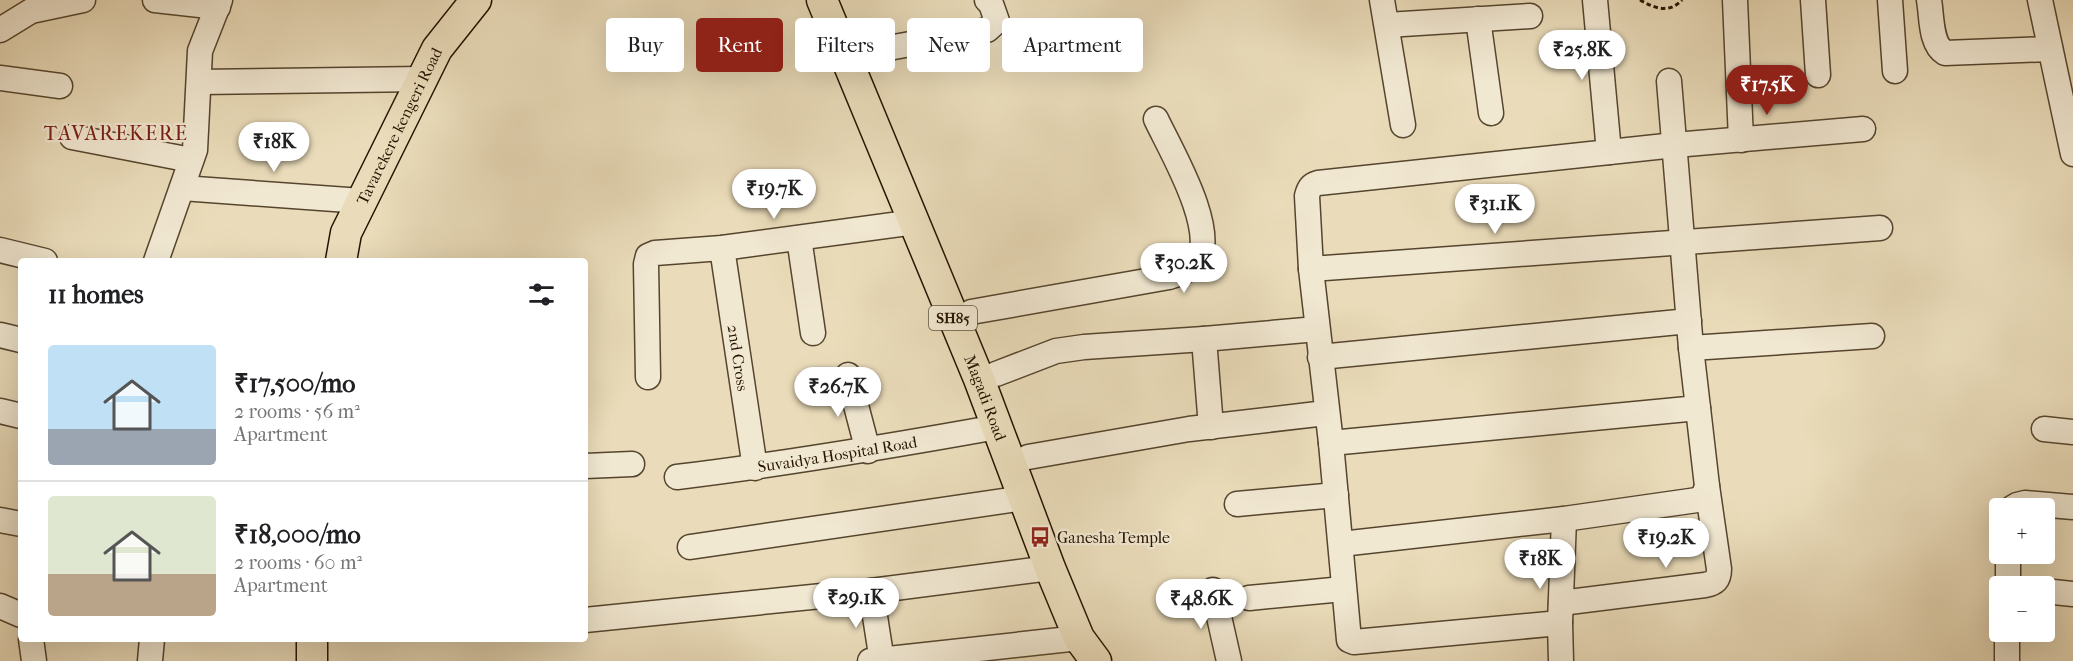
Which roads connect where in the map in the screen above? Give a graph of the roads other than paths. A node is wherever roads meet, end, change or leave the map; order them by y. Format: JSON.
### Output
{"nodes":[{"id":1,"x":83,"y":0,"type":"edge"},
{"id":2,"x":155,"y":0,"type":"edge"},
{"id":3,"x":476,"y":0,"type":"edge"},
{"id":4,"x":822,"y":0,"type":"edge"},
{"id":5,"x":840,"y":0,"type":"edge"},
{"id":6,"x":987,"y":0,"type":"edge"},
{"id":7,"x":1382,"y":0,"type":"edge"},
{"id":8,"x":1595,"y":0,"type":"edge"},
{"id":9,"x":1735,"y":0,"type":"edge"},
{"id":10,"x":1813,"y":0,"type":"edge"},
{"id":11,"x":1890,"y":0,"type":"edge"},
{"id":12,"x":1929,"y":0,"type":"edge"},
{"id":13,"x":2040,"y":0,"type":"edge"},
{"id":14,"x":219,"y":3,"type":"edge"},
{"id":15,"x":1466,"y":13,"type":"edge"},
{"id":16,"x":1530,"y":16,"type":"dead end"},
{"id":17,"x":848,"y":18,"type":"edge"},
{"id":18,"x":1387,"y":25,"type":"junction"},
{"id":19,"x":0,"y":30,"type":"edge"},
{"id":20,"x":895,"y":46,"type":"edge"},
{"id":21,"x":2050,"y":49,"type":"junction"},
{"id":22,"x":1895,"y":71,"type":"dead end"},
{"id":23,"x":871,"y":72,"type":"edge"},
{"id":24,"x":1818,"y":75,"type":"dead end"},
{"id":25,"x":0,"y":78,"type":"edge"},
{"id":26,"x":422,"y":79,"type":"junction"},
{"id":27,"x":1669,"y":81,"type":"dead end"},
{"id":28,"x":199,"y":82,"type":"junction"},
{"id":29,"x":60,"y":86,"type":"dead end"},
{"id":30,"x":1491,"y":113,"type":"dead end"},
{"id":31,"x":1156,"y":119,"type":"dead end"},
{"id":32,"x":1403,"y":125,"type":"dead end"},
{"id":33,"x":1863,"y":129,"type":"dead end"},
{"id":34,"x":72,"y":137,"type":"dead end"},
{"id":35,"x":1741,"y":140,"type":"junction"},
{"id":36,"x":1675,"y":145,"type":"junction"},
{"id":37,"x":1609,"y":152,"type":"junction"},
{"id":38,"x":2073,"y":153,"type":"edge"},
{"id":39,"x":191,"y":160,"type":"junction"},
{"id":40,"x":182,"y":188,"type":"junction"},
{"id":41,"x":362,"y":201,"type":"junction"},
{"id":42,"x":915,"y":222,"type":"junction"},
{"id":43,"x":1880,"y":228,"type":"dead end"},
{"id":44,"x":799,"y":238,"type":"junction"},
{"id":45,"x":1683,"y":242,"type":"junction"},
{"id":46,"x":722,"y":248,"type":"junction"},
{"id":47,"x":0,"y":250,"type":"edge"},
{"id":48,"x":33,"y":258,"type":"edge"},
{"id":49,"x":157,"y":258,"type":"edge"},
{"id":50,"x":342,"y":258,"type":"edge"},
{"id":51,"x":1311,"y":269,"type":"junction"},
{"id":52,"x":971,"y":312,"type":"junction"},
{"id":53,"x":1689,"y":321,"type":"junction"},
{"id":54,"x":1317,"y":329,"type":"junction"},
{"id":55,"x":813,"y":333,"type":"dead end"},
{"id":56,"x":0,"y":335,"type":"edge"},
{"id":57,"x":1872,"y":336,"type":"dead end"},
{"id":58,"x":18,"y":339,"type":"edge"},
{"id":59,"x":1204,"y":339,"type":"junction"},
{"id":60,"x":1691,"y":348,"type":"junction"},
{"id":61,"x":1320,"y":357,"type":"junction"},
{"id":62,"x":996,"y":374,"type":"junction"},
{"id":63,"x":848,"y":375,"type":"dead end"},
{"id":64,"x":648,"y":377,"type":"dead end"},
{"id":65,"x":1698,"y":408,"type":"junction"},
{"id":66,"x":0,"y":411,"type":"edge"},
{"id":67,"x":1326,"y":413,"type":"junction"},
{"id":68,"x":18,"y":415,"type":"edge"},
{"id":69,"x":1211,"y":426,"type":"junction"},
{"id":70,"x":997,"y":427,"type":"junction"},
{"id":71,"x":2044,"y":429,"type":"dead end"},
{"id":72,"x":2073,"y":432,"type":"edge"},
{"id":73,"x":1331,"y":443,"type":"junction"},
{"id":74,"x":868,"y":451,"type":"junction"},
{"id":75,"x":1028,"y":458,"type":"junction"},
{"id":76,"x":632,"y":464,"type":"dead end"},
{"id":77,"x":588,"y":466,"type":"edge"},
{"id":78,"x":755,"y":468,"type":"junction"},
{"id":79,"x":677,"y":477,"type":"dead end"},
{"id":80,"x":1707,"y":486,"type":"junction"},
{"id":81,"x":1336,"y":495,"type":"junction"},
{"id":82,"x":1024,"y":498,"type":"junction"},
{"id":83,"x":1237,"y":504,"type":"dead end"},
{"id":84,"x":2055,"y":506,"type":"edge"},
{"id":85,"x":2073,"y":507,"type":"edge"},
{"id":86,"x":1564,"y":519,"type":"junction"},
{"id":87,"x":0,"y":520,"type":"edge"},
{"id":88,"x":18,"y":524,"type":"edge"},
{"id":89,"x":1341,"y":544,"type":"junction"},
{"id":90,"x":690,"y":548,"type":"dead end"},
{"id":91,"x":1050,"y":568,"type":"junction"},
{"id":92,"x":1343,"y":588,"type":"junction"},
{"id":93,"x":1213,"y":590,"type":"dead end"},
{"id":94,"x":871,"y":591,"type":"junction"},
{"id":95,"x":2055,"y":592,"type":"edge"},
{"id":96,"x":2073,"y":594,"type":"edge"},
{"id":97,"x":1249,"y":598,"type":"dead end"},
{"id":98,"x":0,"y":606,"type":"edge"},
{"id":99,"x":1560,"y":613,"type":"junction"},
{"id":100,"x":18,"y":614,"type":"edge"},
{"id":101,"x":588,"y":620,"type":"edge"},
{"id":102,"x":31,"y":642,"type":"edge"},
{"id":103,"x":152,"y":642,"type":"edge"},
{"id":104,"x":312,"y":642,"type":"edge"},
{"id":105,"x":2007,"y":642,"type":"edge"},
{"id":106,"x":1087,"y":650,"type":"edge"},
{"id":107,"x":1354,"y":651,"type":"edge"},
{"id":108,"x":34,"y":661,"type":"edge"},
{"id":109,"x":150,"y":661,"type":"edge"},
{"id":110,"x":312,"y":661,"type":"edge"},
{"id":111,"x":878,"y":661,"type":"edge"},
{"id":112,"x":1105,"y":661,"type":"edge"},
{"id":113,"x":1230,"y":661,"type":"edge"},
{"id":114,"x":1561,"y":661,"type":"edge"},
{"id":115,"x":2007,"y":661,"type":"edge"}],
"edges":[{"from":1,"to":19,"type":"street"},
{"from":2,"to":14,"type":"street"},
{"from":3,"to":26,"type":"main road","name":"Tavarekere kengeri Road"},
{"from":4,"to":42,"type":"main road","name":"Magadi Road","number":"SH85"},
{"from":5,"to":17,"type":"main road","name":"Magadi Road","number":"SH85"},
{"from":6,"to":20,"type":"street"},
{"from":7,"to":18,"type":"street"},
{"from":8,"to":37,"type":"street"},
{"from":9,"to":35,"type":"street"},
{"from":10,"to":24,"type":"street"},
{"from":11,"to":22,"type":"street"},
{"from":12,"to":21,"type":"street"},
{"from":13,"to":21,"type":"street"},
{"from":14,"to":28,"type":"street"},
{"from":15,"to":16,"type":"street"},
{"from":15,"to":18,"type":"street"},
{"from":15,"to":30,"type":"street"},
{"from":18,"to":32,"type":"street"},
{"from":21,"to":38,"type":"street"},
{"from":23,"to":52,"type":"main road","name":"Magadi Road","number":"SH85"},
{"from":25,"to":29,"type":"street"},
{"from":26,"to":28,"type":"street"},
{"from":26,"to":41,"type":"main road","name":"Tavarekere kengeri Road"},
{"from":27,"to":36,"type":"street"},
{"from":28,"to":39,"type":"street"},
{"from":31,"to":52,"type":"street"},
{"from":33,"to":35,"type":"street"},
{"from":34,"to":39,"type":"street"},
{"from":35,"to":36,"type":"street"},
{"from":36,"to":37,"type":"street"},
{"from":36,"to":45,"type":"street"},
{"from":37,"to":51,"type":"street"},
{"from":39,"to":40,"type":"street"},
{"from":40,"to":41,"type":"street"},
{"from":40,"to":49,"type":"street"},
{"from":41,"to":50,"type":"main road","name":"Tavarekere kengeri Road"},
{"from":42,"to":44,"type":"street"},
{"from":42,"to":70,"type":"main road","name":"Magadi Road","number":"SH85"},
{"from":43,"to":45,"type":"street"},
{"from":44,"to":46,"type":"street"},
{"from":44,"to":55,"type":"street"},
{"from":45,"to":51,"type":"street"},
{"from":45,"to":53,"type":"street"},
{"from":46,"to":64,"type":"street"},
{"from":46,"to":78,"type":"street","name":"2nd Cross"},
{"from":47,"to":48,"type":"street"},
{"from":51,"to":54,"type":"street"},
{"from":52,"to":62,"type":"main road","name":"Magadi Road","number":"SH85"},
{"from":53,"to":60,"type":"street"},
{"from":53,"to":61,"type":"street"},
{"from":54,"to":59,"type":"street"},
{"from":54,"to":61,"type":"street"},
{"from":56,"to":58,"type":"street"},
{"from":57,"to":60,"type":"street"},
{"from":59,"to":62,"type":"street"},
{"from":59,"to":69,"type":"street"},
{"from":60,"to":65,"type":"street"},
{"from":61,"to":67,"type":"street"},
{"from":62,"to":75,"type":"main road","name":"Magadi Road","number":"SH85"},
{"from":63,"to":74,"type":"street"},
{"from":65,"to":73,"type":"street"},
{"from":65,"to":80,"type":"street"},
{"from":66,"to":68,"type":"street"},
{"from":67,"to":69,"type":"street"},
{"from":67,"to":73,"type":"street"},
{"from":69,"to":75,"type":"street"},
{"from":70,"to":74,"type":"street","name":"Suvaidya Hospital Road"},
{"from":70,"to":82,"type":"main road","name":"Magadi Road","number":"SH85"},
{"from":71,"to":72,"type":"street"},
{"from":73,"to":81,"type":"street"},
{"from":74,"to":78,"type":"street","name":"Suvaidya Hospital Road"},
{"from":75,"to":112,"type":"main road","name":"Magadi Road","number":"SH85"},
{"from":76,"to":77,"type":"street"},
{"from":78,"to":79,"type":"street","name":"Suvaidya Hospital Road"},
{"from":80,"to":86,"type":"street"},
{"from":80,"to":99,"type":"street"},
{"from":81,"to":83,"type":"street"},
{"from":81,"to":89,"type":"street"},
{"from":82,"to":90,"type":"street"},
{"from":82,"to":91,"type":"main road","name":"Magadi Road","number":"SH85"},
{"from":84,"to":85,"type":"street"},
{"from":86,"to":89,"type":"street"},
{"from":86,"to":99,"type":"street"},
{"from":87,"to":88,"type":"street"},
{"from":89,"to":92,"type":"street"},
{"from":91,"to":94,"type":"street"},
{"from":91,"to":106,"type":"main road","name":"Magadi Road","number":"SH85"},
{"from":92,"to":97,"type":"street"},
{"from":92,"to":107,"type":"street"},
{"from":93,"to":113,"type":"street"},
{"from":94,"to":101,"type":"street"},
{"from":94,"to":111,"type":"street"},
{"from":95,"to":96,"type":"street"},
{"from":98,"to":100,"type":"street"},
{"from":99,"to":107,"type":"street"},
{"from":99,"to":114,"type":"street"},
{"from":102,"to":108,"type":"street"},
{"from":103,"to":109,"type":"street"},
{"from":104,"to":110,"type":"main road"},
{"from":105,"to":115,"type":"street"},
{"from":106,"to":111,"type":"street"}]}
